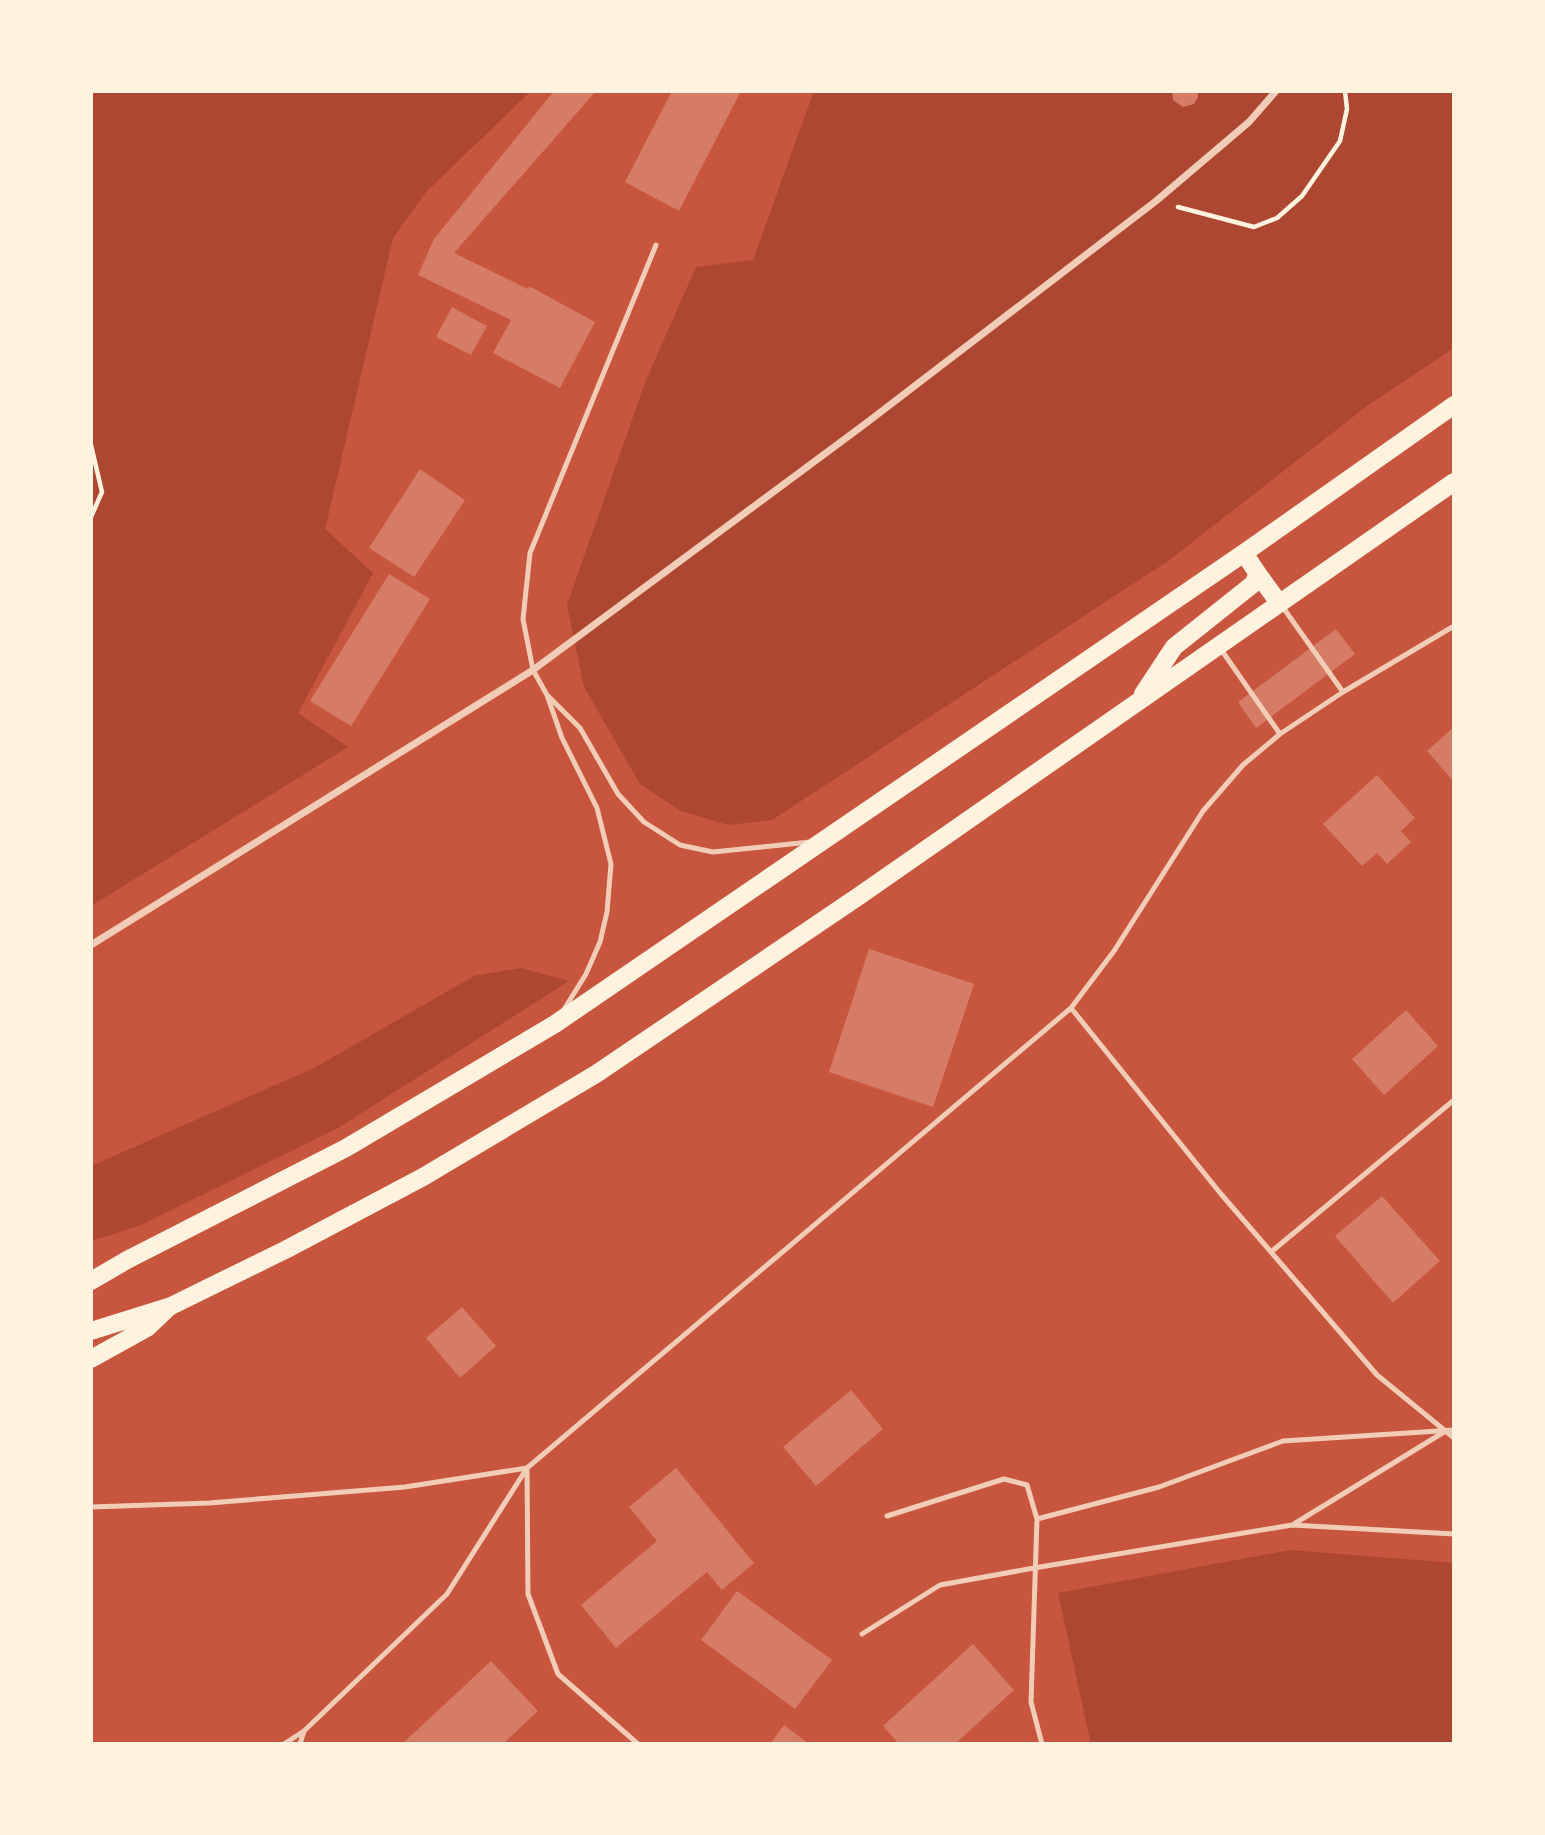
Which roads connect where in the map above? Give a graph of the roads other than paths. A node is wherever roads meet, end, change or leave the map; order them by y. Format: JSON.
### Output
{"nodes":[{"id":1,"x":1276,"y":91,"type":"edge"},
{"id":2,"x":656,"y":245,"type":"dead end"},
{"id":3,"x":1454,"y":405,"type":"edge"},
{"id":4,"x":1454,"y":482,"type":"edge"},
{"id":5,"x":1244,"y":553,"type":"junction"},
{"id":6,"x":1258,"y":574,"type":"junction"},
{"id":7,"x":1279,"y":603,"type":"junction"},
{"id":8,"x":1454,"y":626,"type":"edge"},
{"id":9,"x":1218,"y":645,"type":"junction"},
{"id":10,"x":533,"y":670,"type":"junction"},
{"id":11,"x":1343,"y":692,"type":"junction"},
{"id":12,"x":547,"y":695,"type":"junction"},
{"id":13,"x":1140,"y":700,"type":"junction"},
{"id":14,"x":1280,"y":734,"type":"junction"},
{"id":15,"x":823,"y":841,"type":"junction"},
{"id":16,"x":91,"y":945,"type":"edge"},
{"id":17,"x":1072,"y":1008,"type":"junction"},
{"id":18,"x":555,"y":1024,"type":"junction"},
{"id":19,"x":1454,"y":1100,"type":"edge"},
{"id":20,"x":1271,"y":1252,"type":"junction"},
{"id":21,"x":127,"y":1260,"type":"junction"},
{"id":22,"x":91,"y":1272,"type":"edge"},
{"id":23,"x":91,"y":1281,"type":"edge"},
{"id":24,"x":170,"y":1306,"type":"junction"},
{"id":25,"x":91,"y":1331,"type":"edge"},
{"id":26,"x":91,"y":1359,"type":"edge"},
{"id":27,"x":1454,"y":1430,"type":"edge"},
{"id":28,"x":1447,"y":1431,"type":"junction"},
{"id":29,"x":1454,"y":1438,"type":"edge"},
{"id":30,"x":527,"y":1468,"type":"junction"},
{"id":31,"x":91,"y":1507,"type":"edge"},
{"id":32,"x":887,"y":1516,"type":"dead end"},
{"id":33,"x":1037,"y":1519,"type":"junction"},
{"id":34,"x":1292,"y":1525,"type":"junction"},
{"id":35,"x":1454,"y":1534,"type":"edge"},
{"id":36,"x":1034,"y":1568,"type":"junction"},
{"id":37,"x":862,"y":1634,"type":"dead end"},
{"id":38,"x":304,"y":1731,"type":"junction"},
{"id":39,"x":285,"y":1744,"type":"edge"},
{"id":40,"x":300,"y":1744,"type":"edge"},
{"id":41,"x":638,"y":1744,"type":"edge"},
{"id":42,"x":1042,"y":1744,"type":"edge"}],
"edges":[{"from":1,"to":10,"type":"street"},
{"from":2,"to":10,"type":"lane"},
{"from":3,"to":5,"type":"main road"},
{"from":4,"to":7,"type":"main road"},
{"from":5,"to":6,"type":"main road"},
{"from":5,"to":15,"type":"main road"},
{"from":6,"to":7,"type":"main road"},
{"from":6,"to":13,"type":"main road"},
{"from":7,"to":9,"type":"main road"},
{"from":7,"to":11,"type":"lane"},
{"from":8,"to":11,"type":"lane"},
{"from":9,"to":13,"type":"main road"},
{"from":9,"to":14,"type":"lane"},
{"from":10,"to":12,"type":"lane"},
{"from":10,"to":16,"type":"street"},
{"from":11,"to":14,"type":"lane"},
{"from":12,"to":15,"type":"lane"},
{"from":12,"to":18,"type":"lane"},
{"from":13,"to":24,"type":"main road"},
{"from":14,"to":17,"type":"lane"},
{"from":15,"to":18,"type":"main road"},
{"from":17,"to":20,"type":"lane"},
{"from":17,"to":30,"type":"lane"},
{"from":18,"to":21,"type":"main road"},
{"from":19,"to":20,"type":"lane"},
{"from":20,"to":28,"type":"lane"},
{"from":21,"to":22,"type":"main road"},
{"from":21,"to":23,"type":"main road"},
{"from":24,"to":25,"type":"main road"},
{"from":24,"to":26,"type":"main road"},
{"from":27,"to":28,"type":"lane"},
{"from":28,"to":29,"type":"lane"},
{"from":28,"to":33,"type":"lane"},
{"from":28,"to":34,"type":"lane"},
{"from":30,"to":31,"type":"lane"},
{"from":30,"to":38,"type":"lane"},
{"from":30,"to":41,"type":"lane"},
{"from":32,"to":33,"type":"lane"},
{"from":33,"to":36,"type":"lane"},
{"from":34,"to":35,"type":"lane"},
{"from":34,"to":36,"type":"lane"},
{"from":36,"to":37,"type":"lane"},
{"from":36,"to":42,"type":"lane"},
{"from":38,"to":39,"type":"lane"},
{"from":38,"to":40,"type":"lane"}]}
